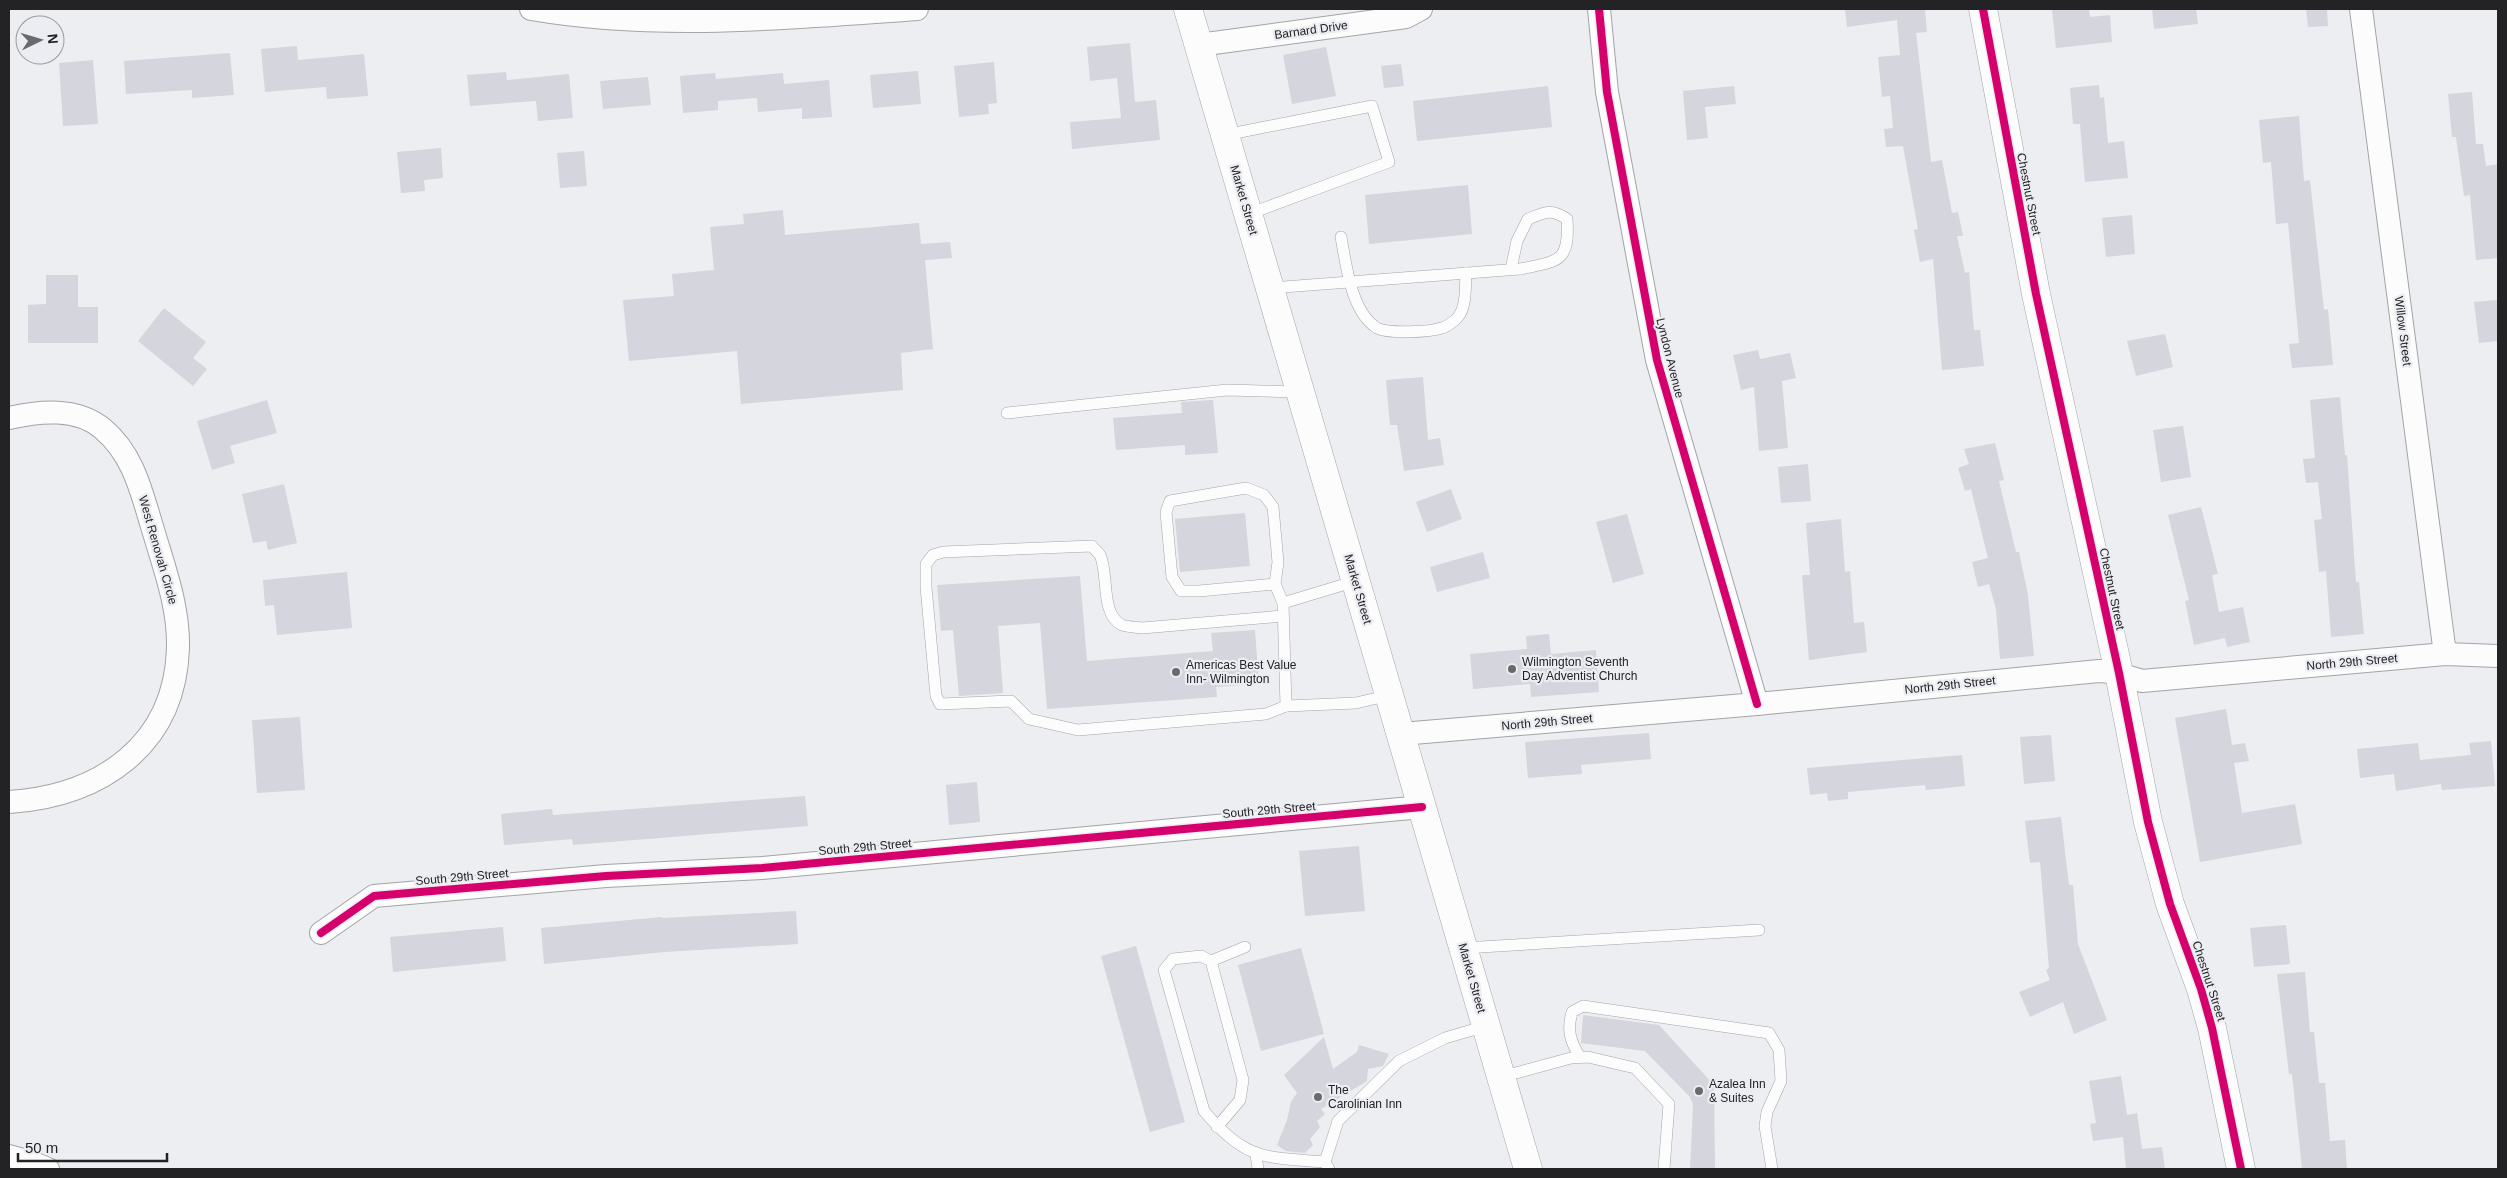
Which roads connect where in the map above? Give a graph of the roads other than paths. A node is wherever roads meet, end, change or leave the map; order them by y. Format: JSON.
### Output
{"nodes":[{"id":1,"x":531,"y":9,"type":"edge"},
{"id":2,"x":917,"y":9,"type":"edge"},
{"id":3,"x":1188,"y":9,"type":"edge"},
{"id":4,"x":1421,"y":9,"type":"edge"},
{"id":5,"x":1599,"y":9,"type":"edge"},
{"id":6,"x":1983,"y":9,"type":"edge"},
{"id":7,"x":2361,"y":9,"type":"edge"},
{"id":8,"x":658,"y":14,"type":"edge"},
{"id":9,"x":1199,"y":45,"type":"junction"},
{"id":10,"x":1226,"y":136,"type":"junction"},
{"id":11,"x":1248,"y":214,"type":"junction"},
{"id":12,"x":1341,"y":237,"type":"dead end"},
{"id":13,"x":1511,"y":269,"type":"junction"},
{"id":14,"x":1466,"y":272,"type":"junction"},
{"id":15,"x":1350,"y":282,"type":"junction"},
{"id":16,"x":1270,"y":288,"type":"junction"},
{"id":17,"x":1300,"y":392,"type":"junction"},
{"id":18,"x":1007,"y":413,"type":"dead end"},
{"id":19,"x":9,"y":418,"type":"edge"},
{"id":20,"x":1356,"y":581,"type":"junction"},
{"id":21,"x":1275,"y":584,"type":"junction"},
{"id":22,"x":1282,"y":603,"type":"junction"},
{"id":23,"x":1283,"y":616,"type":"junction"},
{"id":24,"x":2445,"y":654,"type":"junction"},
{"id":25,"x":2498,"y":656,"type":"edge"},
{"id":26,"x":2119,"y":673,"type":"junction"},
{"id":27,"x":1390,"y":695,"type":"junction"},
{"id":28,"x":1757,"y":704,"type":"junction"},
{"id":29,"x":1286,"y":706,"type":"junction"},
{"id":30,"x":1401,"y":734,"type":"junction"},
{"id":31,"x":9,"y":802,"type":"edge"},
{"id":32,"x":1422,"y":807,"type":"junction"},
{"id":33,"x":1760,"y":930,"type":"dead end"},
{"id":34,"x":321,"y":933,"type":"dead end"},
{"id":35,"x":1245,"y":948,"type":"dead end"},
{"id":36,"x":1464,"y":948,"type":"junction"},
{"id":37,"x":1211,"y":961,"type":"junction"},
{"id":38,"x":1486,"y":1026,"type":"junction"},
{"id":39,"x":1580,"y":1057,"type":"junction"},
{"id":40,"x":1501,"y":1077,"type":"junction"},
{"id":41,"x":1217,"y":1127,"type":"junction"},
{"id":42,"x":1256,"y":1155,"type":"junction"},
{"id":43,"x":9,"y":1156,"type":"edge"},
{"id":44,"x":1327,"y":1166,"type":"edge"},
{"id":45,"x":48,"y":1169,"type":"edge"},
{"id":46,"x":1258,"y":1169,"type":"edge"},
{"id":47,"x":1528,"y":1169,"type":"edge"},
{"id":48,"x":1664,"y":1169,"type":"edge"},
{"id":49,"x":1772,"y":1169,"type":"edge"},
{"id":50,"x":2241,"y":1169,"type":"edge"}],
"edges":[{"from":1,"to":8,"type":"street"},
{"from":2,"to":8,"type":"street"},
{"from":3,"to":9,"type":"main road","name":"Market Street"},
{"from":4,"to":9,"type":"street","name":"Barnard Drive"},
{"from":5,"to":28,"type":"street","name":"Lyndon Avenue"},
{"from":6,"to":26,"type":"main road","name":"Chestnut Street"},
{"from":7,"to":24,"type":"street","name":"Willow Street"},
{"from":9,"to":10,"type":"main road","name":"Market Street"},
{"from":10,"to":11,"type":"main road","name":"Market Street"},
{"from":10,"to":11,"type":"lane"},
{"from":11,"to":16,"type":"main road","name":"Market Street"},
{"from":12,"to":15,"type":"lane"},
{"from":13,"to":13,"type":"lane"},
{"from":13,"to":14,"type":"lane"},
{"from":14,"to":15,"type":"lane"},
{"from":14,"to":15,"type":"lane"},
{"from":15,"to":16,"type":"lane"},
{"from":16,"to":17,"type":"main road","name":"Market Street"},
{"from":17,"to":18,"type":"lane"},
{"from":17,"to":20,"type":"main road","name":"Market Street"},
{"from":19,"to":31,"type":"street","name":"West Renovah Circle"},
{"from":20,"to":22,"type":"lane"},
{"from":20,"to":27,"type":"main road","name":"Market Street"},
{"from":21,"to":21,"type":"lane"},
{"from":21,"to":22,"type":"lane"},
{"from":22,"to":23,"type":"lane"},
{"from":23,"to":29,"type":"lane"},
{"from":23,"to":29,"type":"lane"},
{"from":24,"to":25,"type":"street","name":"North 29th Street"},
{"from":24,"to":26,"type":"street","name":"North 29th Street"},
{"from":26,"to":28,"type":"street","name":"North 29th Street"},
{"from":26,"to":50,"type":"main road","name":"Chestnut Street"},
{"from":27,"to":29,"type":"lane"},
{"from":27,"to":30,"type":"main road","name":"Market Street"},
{"from":28,"to":30,"type":"street","name":"North 29th Street"},
{"from":30,"to":32,"type":"main road","name":"Market Street"},
{"from":32,"to":34,"type":"street","name":"South 29th Street"},
{"from":32,"to":36,"type":"main road","name":"Market Street"},
{"from":33,"to":36,"type":"lane"},
{"from":35,"to":37,"type":"lane"},
{"from":36,"to":38,"type":"main road","name":"Market Street"},
{"from":37,"to":41,"type":"lane"},
{"from":37,"to":41,"type":"lane"},
{"from":38,"to":40,"type":"main road","name":"Market Street"},
{"from":38,"to":44,"type":"lane"},
{"from":39,"to":40,"type":"lane"},
{"from":39,"to":48,"type":"lane"},
{"from":39,"to":49,"type":"lane"},
{"from":40,"to":47,"type":"main road","name":"Market Street"},
{"from":41,"to":42,"type":"lane"},
{"from":42,"to":44,"type":"lane"},
{"from":42,"to":46,"type":"lane"},
{"from":43,"to":45,"type":"street"}]}
